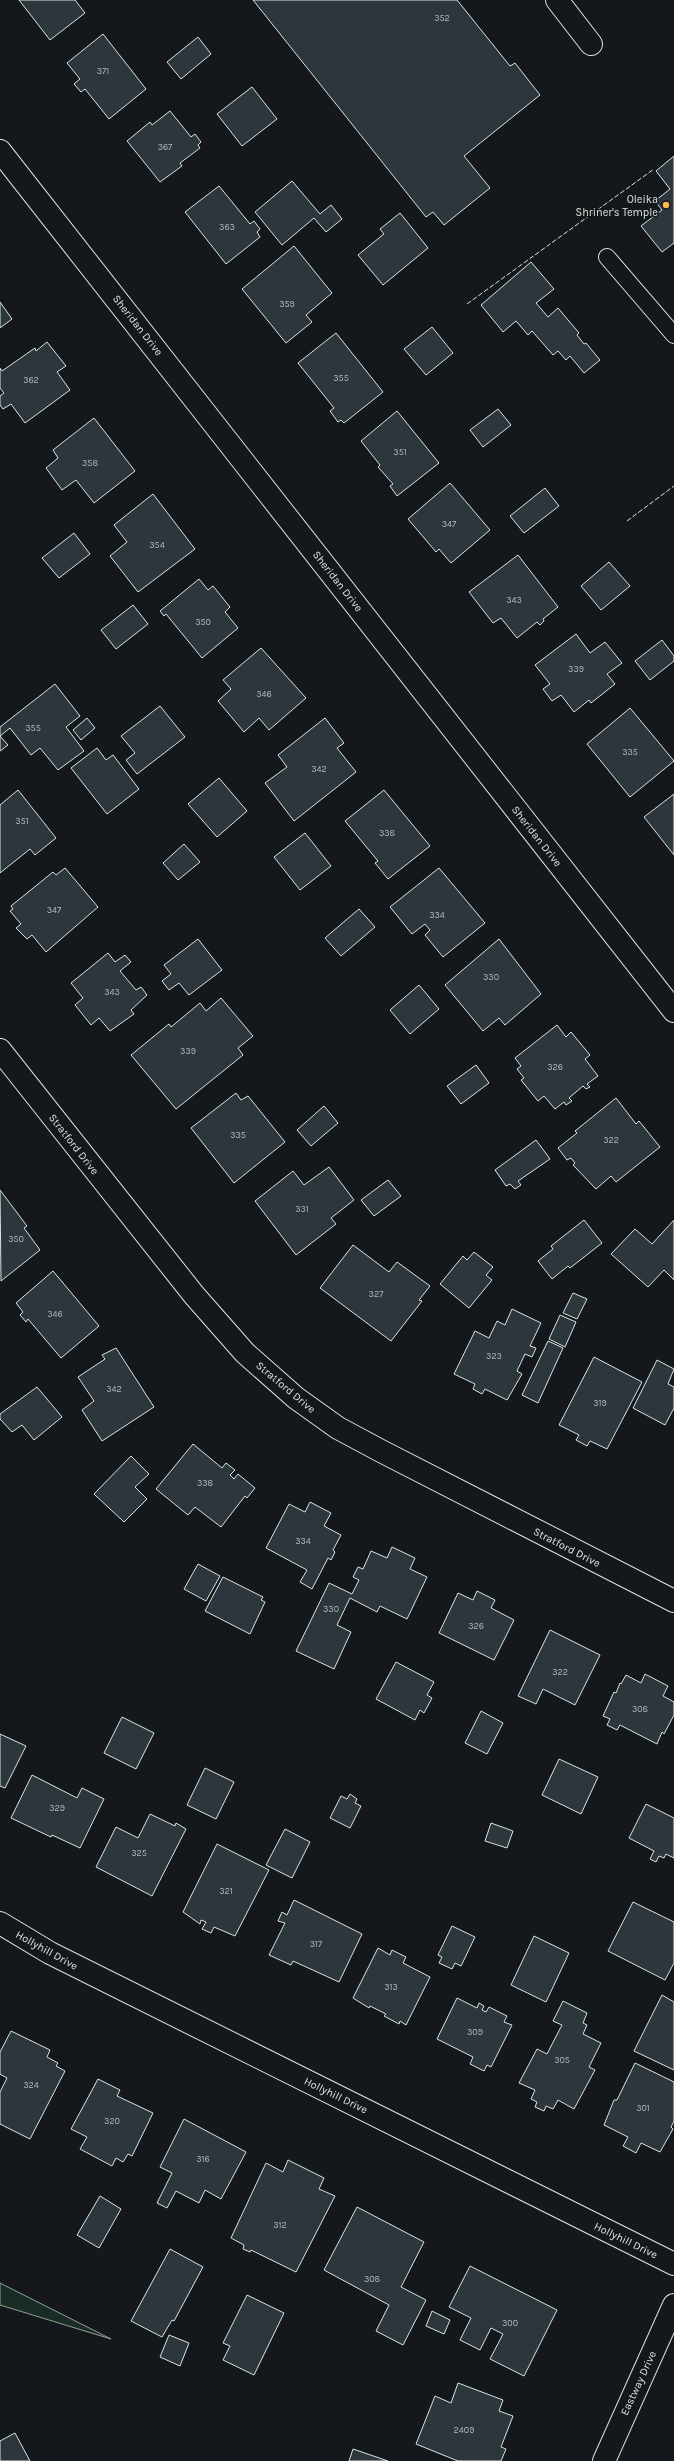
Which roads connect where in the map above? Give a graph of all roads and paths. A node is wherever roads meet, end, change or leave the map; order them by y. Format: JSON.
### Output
{"nodes":[{"id":1,"x":556,"y":0,"type":"edge"},
{"id":2,"x":591,"y":44,"type":"dead end"},
{"id":3,"x":0,"y":151,"type":"edge"},
{"id":4,"x":607,"y":257,"type":"dead end"},
{"id":5,"x":674,"y":335,"type":"edge"},
{"id":6,"x":674,"y":1011,"type":"edge"},
{"id":7,"x":0,"y":1050,"type":"edge"},
{"id":8,"x":674,"y":1601,"type":"edge"},
{"id":9,"x":0,"y":1923,"type":"edge"},
{"id":10,"x":674,"y":2264,"type":"edge"},
{"id":11,"x":674,"y":2306,"type":"edge"},
{"id":12,"x":604,"y":2461,"type":"edge"}],
"edges":[{"from":1,"to":2,"type":"street"},
{"from":3,"to":6,"type":"street","name":"Sheridan Drive"},
{"from":4,"to":5,"type":"lane"},
{"from":7,"to":8,"type":"street","name":"Stratford Drive"},
{"from":9,"to":10,"type":"street","name":"Hollyhill Drive"},
{"from":11,"to":12,"type":"street","name":"Eastway Drive"}]}
